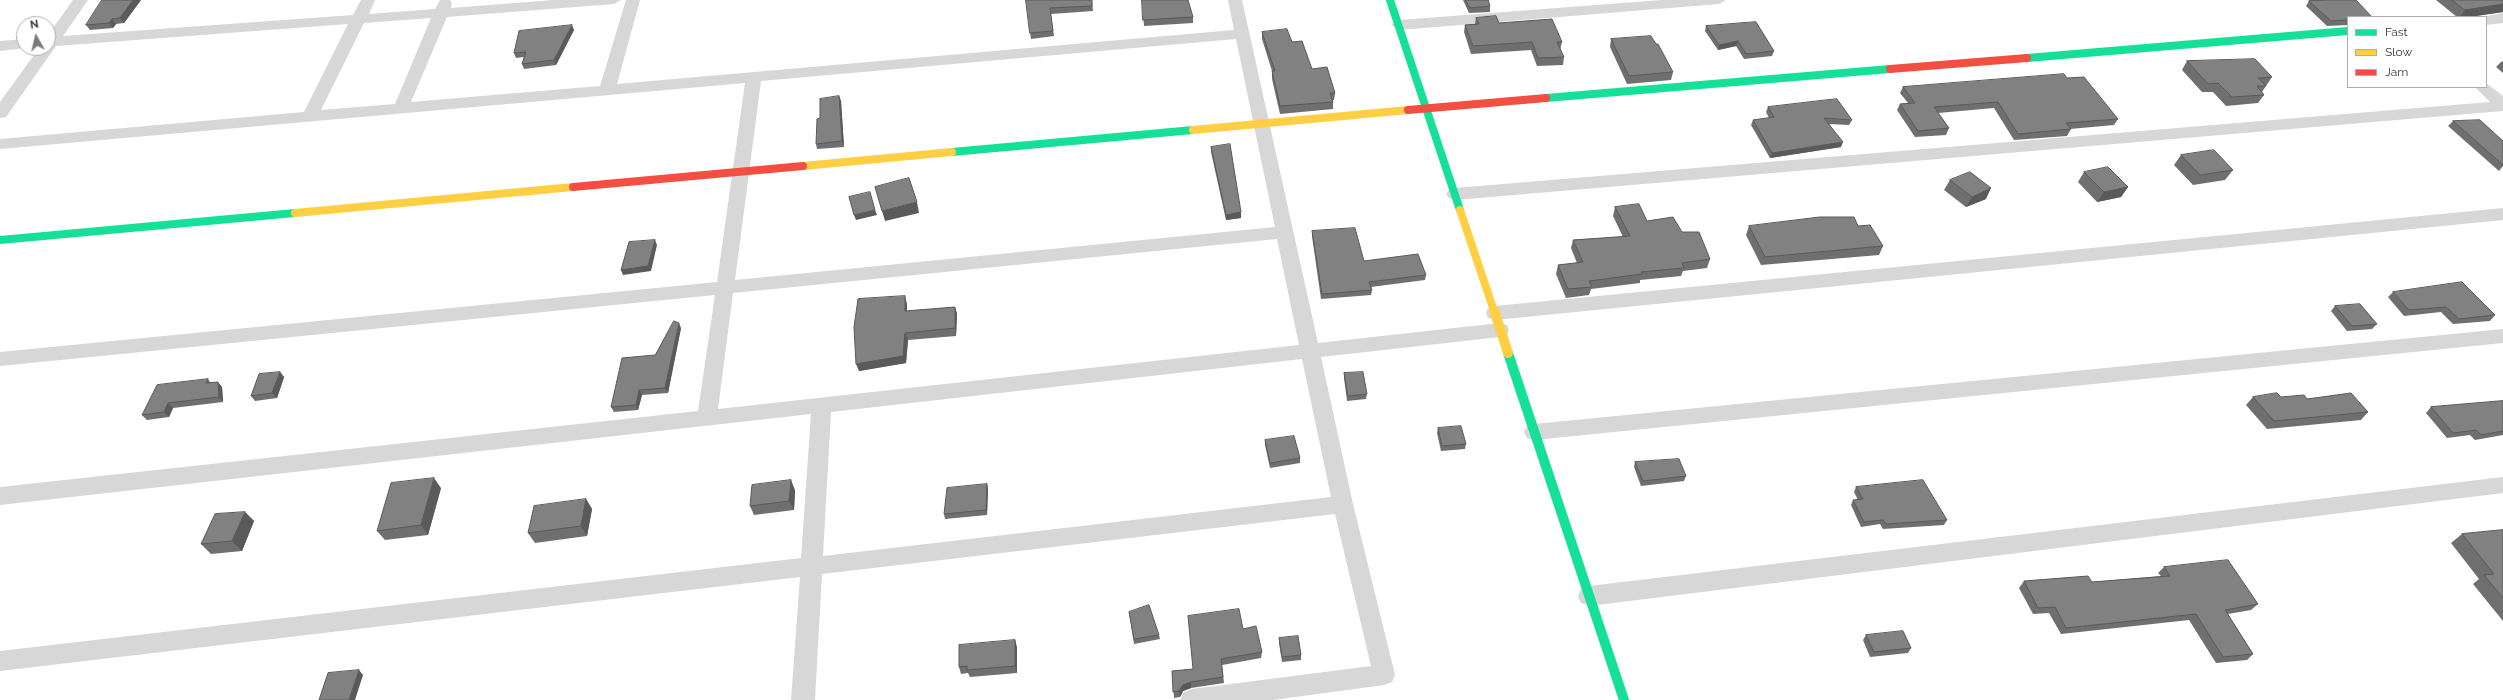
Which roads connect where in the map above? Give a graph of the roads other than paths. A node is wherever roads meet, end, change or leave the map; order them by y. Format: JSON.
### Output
{"nodes":[{"id":1,"x":81,"y":0,"type":"edge"},
{"id":2,"x":368,"y":0,"type":"edge"},
{"id":3,"x":614,"y":0,"type":"edge"},
{"id":4,"x":633,"y":0,"type":"edge"},
{"id":5,"x":1235,"y":0,"type":"edge"},
{"id":6,"x":1390,"y":0,"type":"edge"},
{"id":7,"x":1719,"y":0,"type":"edge"},
{"id":8,"x":1662,"y":2,"type":"edge"},
{"id":9,"x":443,"y":6,"type":"edge"},
{"id":10,"x":2503,"y":18,"type":"edge"},
{"id":11,"x":359,"y":19,"type":"junction"},
{"id":12,"x":2487,"y":20,"type":"edge"},
{"id":13,"x":1399,"y":24,"type":"junction"},
{"id":14,"x":2347,"y":31,"type":"edge"},
{"id":15,"x":56,"y":34,"type":"edge"},
{"id":16,"x":1242,"y":34,"type":"junction"},
{"id":17,"x":56,"y":44,"type":"edge"},
{"id":18,"x":16,"y":45,"type":"edge"},
{"id":19,"x":0,"y":46,"type":"edge"},
{"id":20,"x":40,"y":56,"type":"edge"},
{"id":21,"x":754,"y":77,"type":"junction"},
{"id":22,"x":2484,"y":88,"type":"edge"},
{"id":23,"x":607,"y":90,"type":"junction"},
{"id":24,"x":2503,"y":106,"type":"edge"},
{"id":25,"x":401,"y":108,"type":"junction"},
{"id":26,"x":1426,"y":108,"type":"junction"},
{"id":27,"x":0,"y":113,"type":"edge"},
{"id":28,"x":310,"y":116,"type":"junction"},
{"id":29,"x":1261,"y":124,"type":"junction"},
{"id":30,"x":0,"y":144,"type":"edge"},
{"id":31,"x":741,"y":172,"type":"junction"},
{"id":32,"x":1455,"y":194,"type":"junction"},
{"id":33,"x":2503,"y":214,"type":"edge"},
{"id":34,"x":1284,"y":232,"type":"junction"},
{"id":35,"x":0,"y":240,"type":"edge"},
{"id":36,"x":725,"y":287,"type":"junction"},
{"id":37,"x":1498,"y":321,"type":"junction"},
{"id":38,"x":2503,"y":336,"type":"edge"},
{"id":39,"x":1310,"y":350,"type":"junction"},
{"id":40,"x":0,"y":359,"type":"edge"},
{"id":41,"x":822,"y":404,"type":"junction"},
{"id":42,"x":707,"y":417,"type":"junction"},
{"id":43,"x":1534,"y":432,"type":"junction"},
{"id":44,"x":2503,"y":485,"type":"edge"},
{"id":45,"x":0,"y":496,"type":"edge"},
{"id":46,"x":1343,"y":504,"type":"junction"},
{"id":47,"x":812,"y":566,"type":"junction"},
{"id":48,"x":1589,"y":596,"type":"junction"},
{"id":49,"x":0,"y":661,"type":"edge"},
{"id":50,"x":803,"y":700,"type":"edge"},
{"id":51,"x":1192,"y":700,"type":"edge"},
{"id":52,"x":1624,"y":700,"type":"edge"}],
"edges":[{"from":1,"to":15,"type":"street"},
{"from":2,"to":11,"type":"street"},
{"from":3,"to":9,"type":"street"},
{"from":4,"to":23,"type":"street"},
{"from":5,"to":16,"type":"street"},
{"from":6,"to":13,"type":"street"},
{"from":7,"to":8,"type":"street"},
{"from":8,"to":13,"type":"street"},
{"from":9,"to":11,"type":"street"},
{"from":9,"to":25,"type":"street"},
{"from":10,"to":12,"type":"street"},
{"from":11,"to":17,"type":"street"},
{"from":11,"to":28,"type":"street"},
{"from":13,"to":26,"type":"street"},
{"from":14,"to":26,"type":"street"},
{"from":16,"to":21,"type":"street"},
{"from":16,"to":29,"type":"street"},
{"from":18,"to":19,"type":"street"},
{"from":20,"to":27,"type":"street"},
{"from":21,"to":23,"type":"street"},
{"from":21,"to":31,"type":"street"},
{"from":22,"to":24,"type":"street"},
{"from":23,"to":25,"type":"street"},
{"from":24,"to":32,"type":"street"},
{"from":25,"to":28,"type":"street"},
{"from":26,"to":29,"type":"street"},
{"from":26,"to":32,"type":"street"},
{"from":28,"to":30,"type":"street"},
{"from":29,"to":31,"type":"street"},
{"from":29,"to":34,"type":"street"},
{"from":31,"to":35,"type":"street"},
{"from":31,"to":36,"type":"street"},
{"from":32,"to":37,"type":"street"},
{"from":33,"to":37,"type":"street"},
{"from":34,"to":36,"type":"street"},
{"from":34,"to":39,"type":"street"},
{"from":36,"to":40,"type":"street"},
{"from":36,"to":42,"type":"street"},
{"from":37,"to":39,"type":"street"},
{"from":37,"to":43,"type":"street"},
{"from":38,"to":43,"type":"street"},
{"from":39,"to":41,"type":"street"},
{"from":39,"to":46,"type":"street"},
{"from":41,"to":42,"type":"street"},
{"from":41,"to":47,"type":"street"},
{"from":42,"to":45,"type":"street"},
{"from":43,"to":48,"type":"street"},
{"from":44,"to":48,"type":"street"},
{"from":46,"to":47,"type":"street"},
{"from":46,"to":51,"type":"street"},
{"from":47,"to":49,"type":"street"},
{"from":47,"to":50,"type":"street"},
{"from":48,"to":52,"type":"street"}]}
